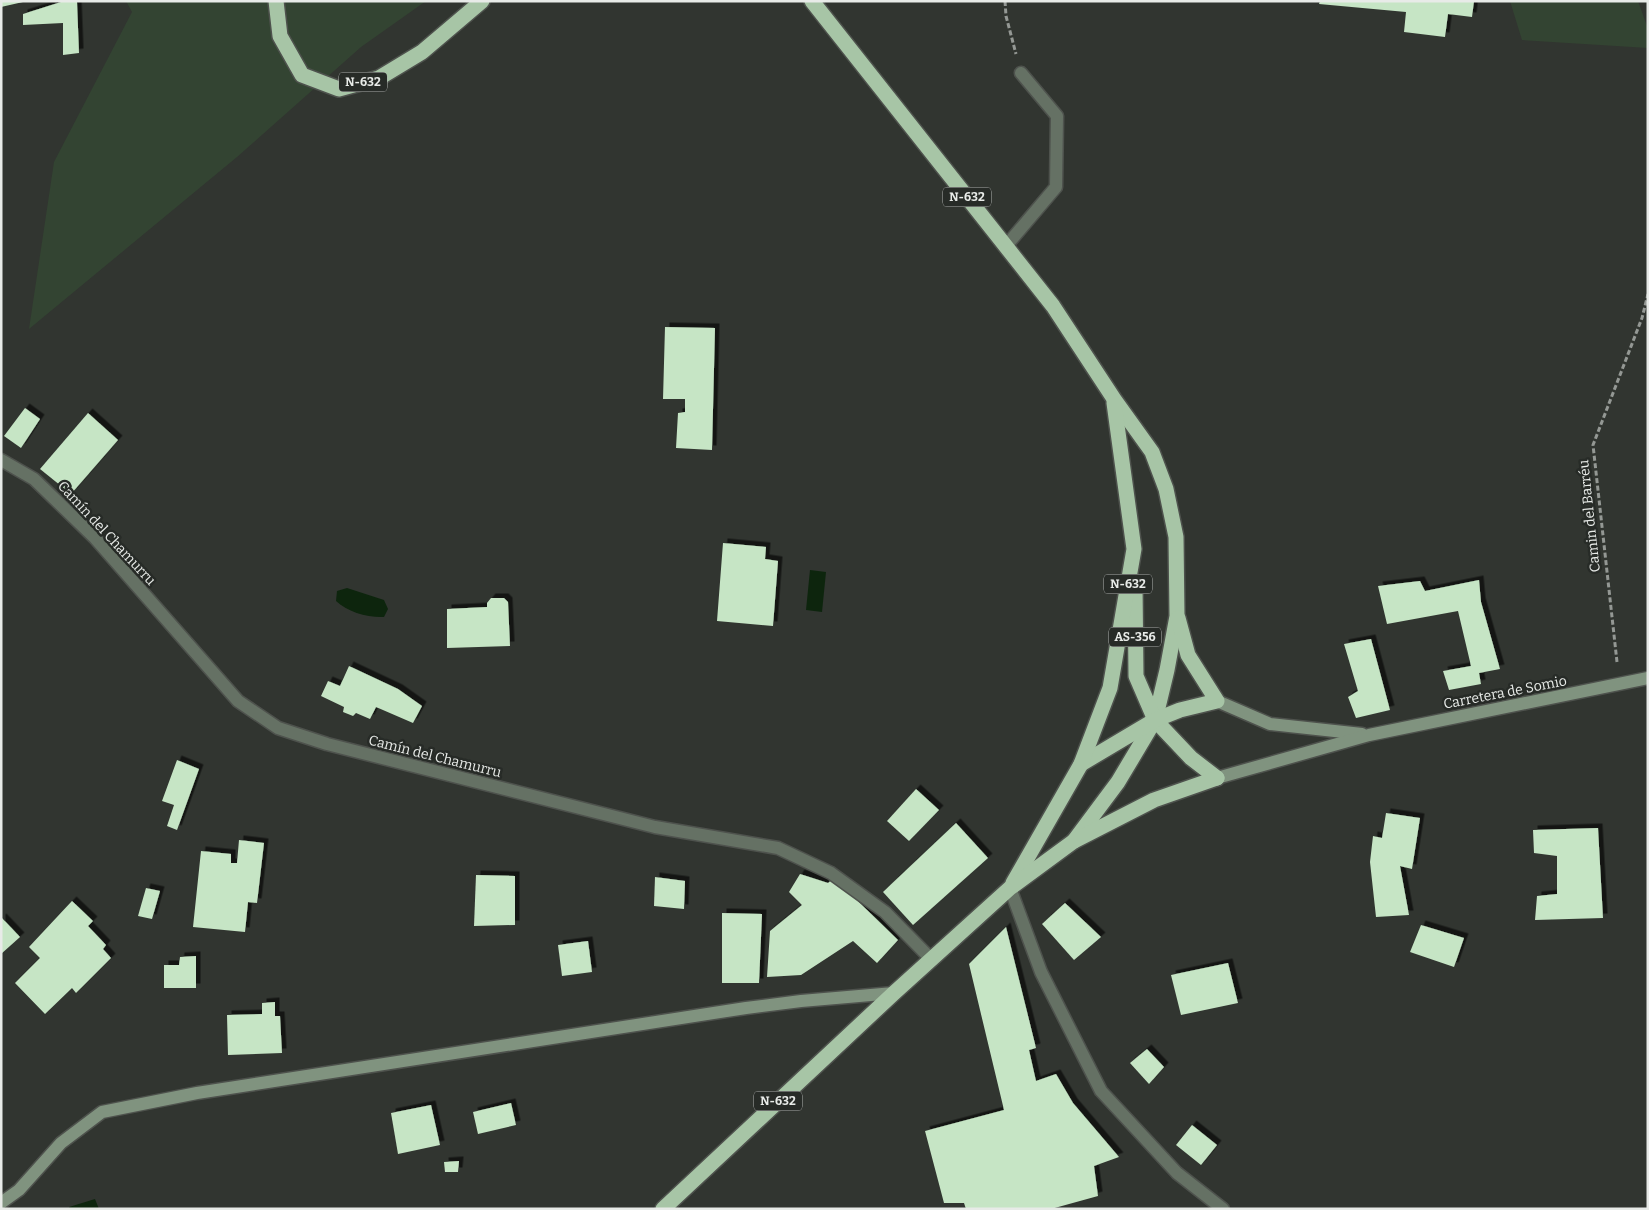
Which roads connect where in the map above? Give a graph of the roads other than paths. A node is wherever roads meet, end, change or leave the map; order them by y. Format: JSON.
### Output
{"nodes":[{"id":1,"x":276,"y":1,"type":"edge"},
{"id":2,"x":482,"y":1,"type":"edge"},
{"id":3,"x":812,"y":1,"type":"edge"},
{"id":4,"x":1021,"y":72,"type":"road end"},
{"id":5,"x":1006,"y":246,"type":"junction"},
{"id":6,"x":1114,"y":399,"type":"junction"},
{"id":7,"x":1,"y":460,"type":"edge"},
{"id":8,"x":1134,"y":549,"type":"junction"},
{"id":9,"x":1177,"y":616,"type":"junction"},
{"id":10,"x":1648,"y":678,"type":"edge"},
{"id":11,"x":1217,"y":701,"type":"junction"},
{"id":12,"x":1155,"y":720,"type":"junction"},
{"id":13,"x":1369,"y":735,"type":"junction"},
{"id":14,"x":1081,"y":764,"type":"junction"},
{"id":15,"x":1218,"y":778,"type":"junction"},
{"id":16,"x":1074,"y":841,"type":"junction"},
{"id":17,"x":1010,"y":888,"type":"junction"},
{"id":18,"x":932,"y":960,"type":"junction"},
{"id":19,"x":894,"y":993,"type":"junction"},
{"id":20,"x":1,"y":1204,"type":"edge"},
{"id":21,"x":663,"y":1209,"type":"edge"},
{"id":22,"x":1223,"y":1209,"type":"edge"}],
"edges":[{"from":1,"to":2,"type":"highway","number":"N-632"},
{"from":3,"to":5,"type":"highway","number":"N-632"},
{"from":4,"to":5,"type":"street"},
{"from":5,"to":6,"type":"highway","number":"N-632"},
{"from":6,"to":8,"type":"highway","number":"N-632"},
{"from":6,"to":9,"type":"highway","number":"N-632"},
{"from":7,"to":18,"type":"street","name":"Camín del Chamurru"},
{"from":8,"to":12,"type":"highway","number":"AS-356"},
{"from":8,"to":14,"type":"highway","number":"N-632"},
{"from":9,"to":11,"type":"highway","number":"AS-356"},
{"from":9,"to":12,"type":"highway","number":"N-632"},
{"from":10,"to":13,"type":"street","name":"Carretera de Somio"},
{"from":11,"to":12,"type":"highway"},
{"from":11,"to":13,"type":"street"},
{"from":12,"to":14,"type":"highway"},
{"from":12,"to":15,"type":"highway","number":"AS-356"},
{"from":12,"to":16,"type":"highway","number":"N-632"},
{"from":13,"to":15,"type":"street"},
{"from":14,"to":17,"type":"highway","number":"N-632"},
{"from":15,"to":16,"type":"highway"},
{"from":16,"to":17,"type":"highway","number":"N-632"},
{"from":17,"to":18,"type":"highway","number":"N-632"},
{"from":17,"to":22,"type":"street"},
{"from":18,"to":19,"type":"highway","number":"N-632"},
{"from":19,"to":20,"type":"street"},
{"from":19,"to":21,"type":"highway","number":"N-632"}]}
